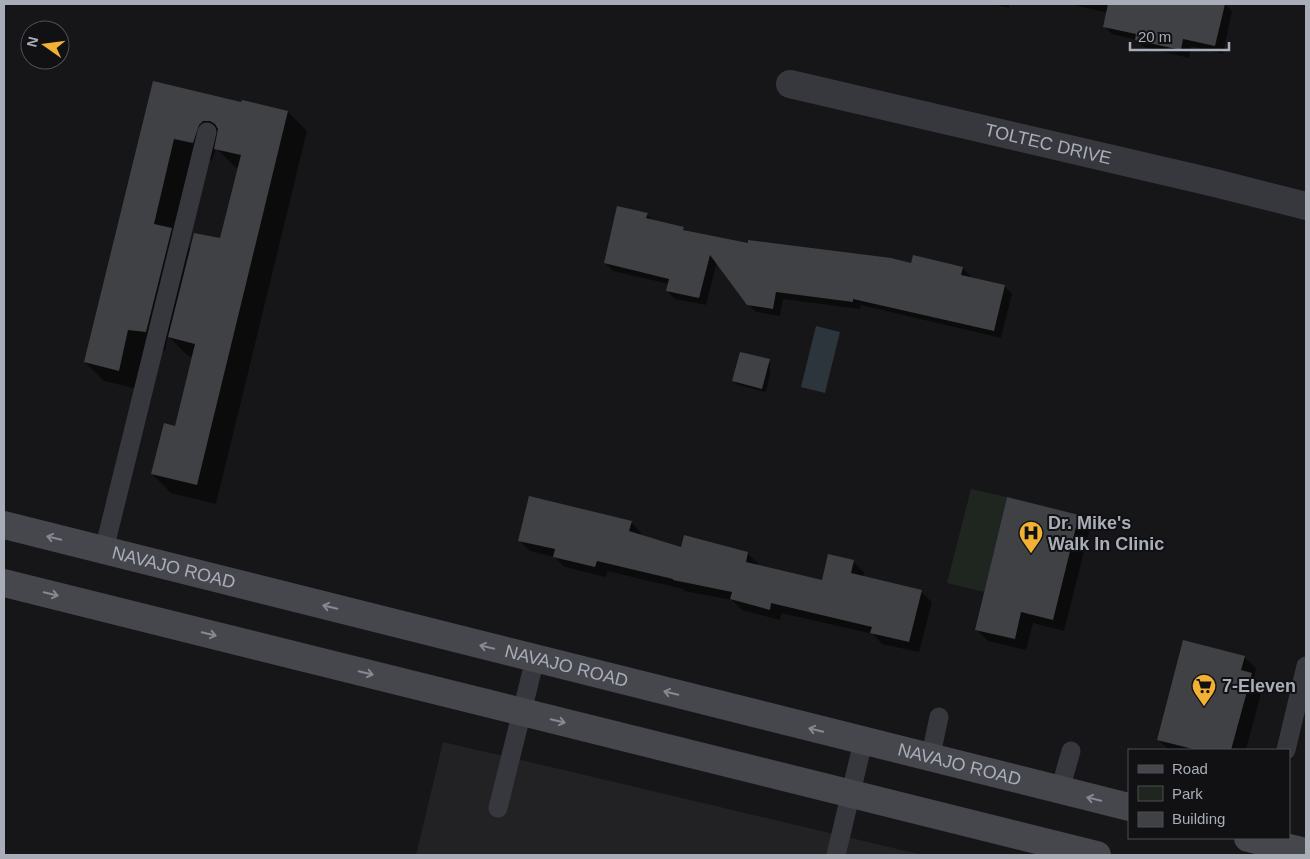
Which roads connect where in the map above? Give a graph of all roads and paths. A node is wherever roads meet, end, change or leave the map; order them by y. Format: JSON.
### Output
{"nodes":[{"id":1,"x":790,"y":84,"type":"dead end"},
{"id":2,"x":207,"y":132,"type":"dead end"},
{"id":3,"x":1306,"y":206,"type":"edge"},
{"id":4,"x":4,"y":525,"type":"edge"},
{"id":5,"x":104,"y":550,"type":"junction"},
{"id":6,"x":4,"y":583,"type":"edge"},
{"id":7,"x":535,"y":659,"type":"junction"},
{"id":8,"x":1306,"y":666,"type":"edge"},
{"id":9,"x":522,"y":712,"type":"junction"},
{"id":10,"x":939,"y":717,"type":"dead end"},
{"id":11,"x":863,"y":742,"type":"junction"},
{"id":12,"x":1286,"y":749,"type":"edge"},
{"id":13,"x":1071,"y":751,"type":"dead end"},
{"id":14,"x":930,"y":758,"type":"junction"},
{"id":15,"x":1060,"y":790,"type":"junction"},
{"id":16,"x":851,"y":794,"type":"junction"},
{"id":17,"x":1128,"y":807,"type":"edge"},
{"id":18,"x":498,"y":808,"type":"dead end"},
{"id":19,"x":1259,"y":839,"type":"edge"},
{"id":20,"x":1306,"y":852,"type":"edge"},
{"id":21,"x":836,"y":855,"type":"edge"},
{"id":22,"x":1097,"y":855,"type":"edge"}],
"edges":[{"from":1,"to":3,"type":"street","name":"TOLTEC DRIVE"},
{"from":2,"to":5,"type":"lane"},
{"from":5,"to":4,"type":"main road","name":"NAVAJO ROAD","one_way":true},
{"from":7,"to":5,"type":"main road","name":"NAVAJO ROAD","one_way":true},
{"from":6,"to":9,"type":"main road","one_way":true},
{"from":7,"to":9,"type":"lane"},
{"from":11,"to":7,"type":"main road","name":"NAVAJO ROAD","one_way":true},
{"from":8,"to":12,"type":"lane"},
{"from":9,"to":16,"type":"main road","one_way":true},
{"from":9,"to":18,"type":"lane"},
{"from":10,"to":14,"type":"lane"},
{"from":11,"to":14,"type":"main road","name":"NAVAJO ROAD"},
{"from":11,"to":16,"type":"lane"},
{"from":13,"to":15,"type":"lane"},
{"from":14,"to":15,"type":"main road","name":"NAVAJO ROAD"},
{"from":17,"to":15,"type":"main road","name":"NAVAJO ROAD","one_way":true},
{"from":16,"to":21,"type":"lane"},
{"from":16,"to":22,"type":"main road"},
{"from":19,"to":20,"type":"main road"}]}
